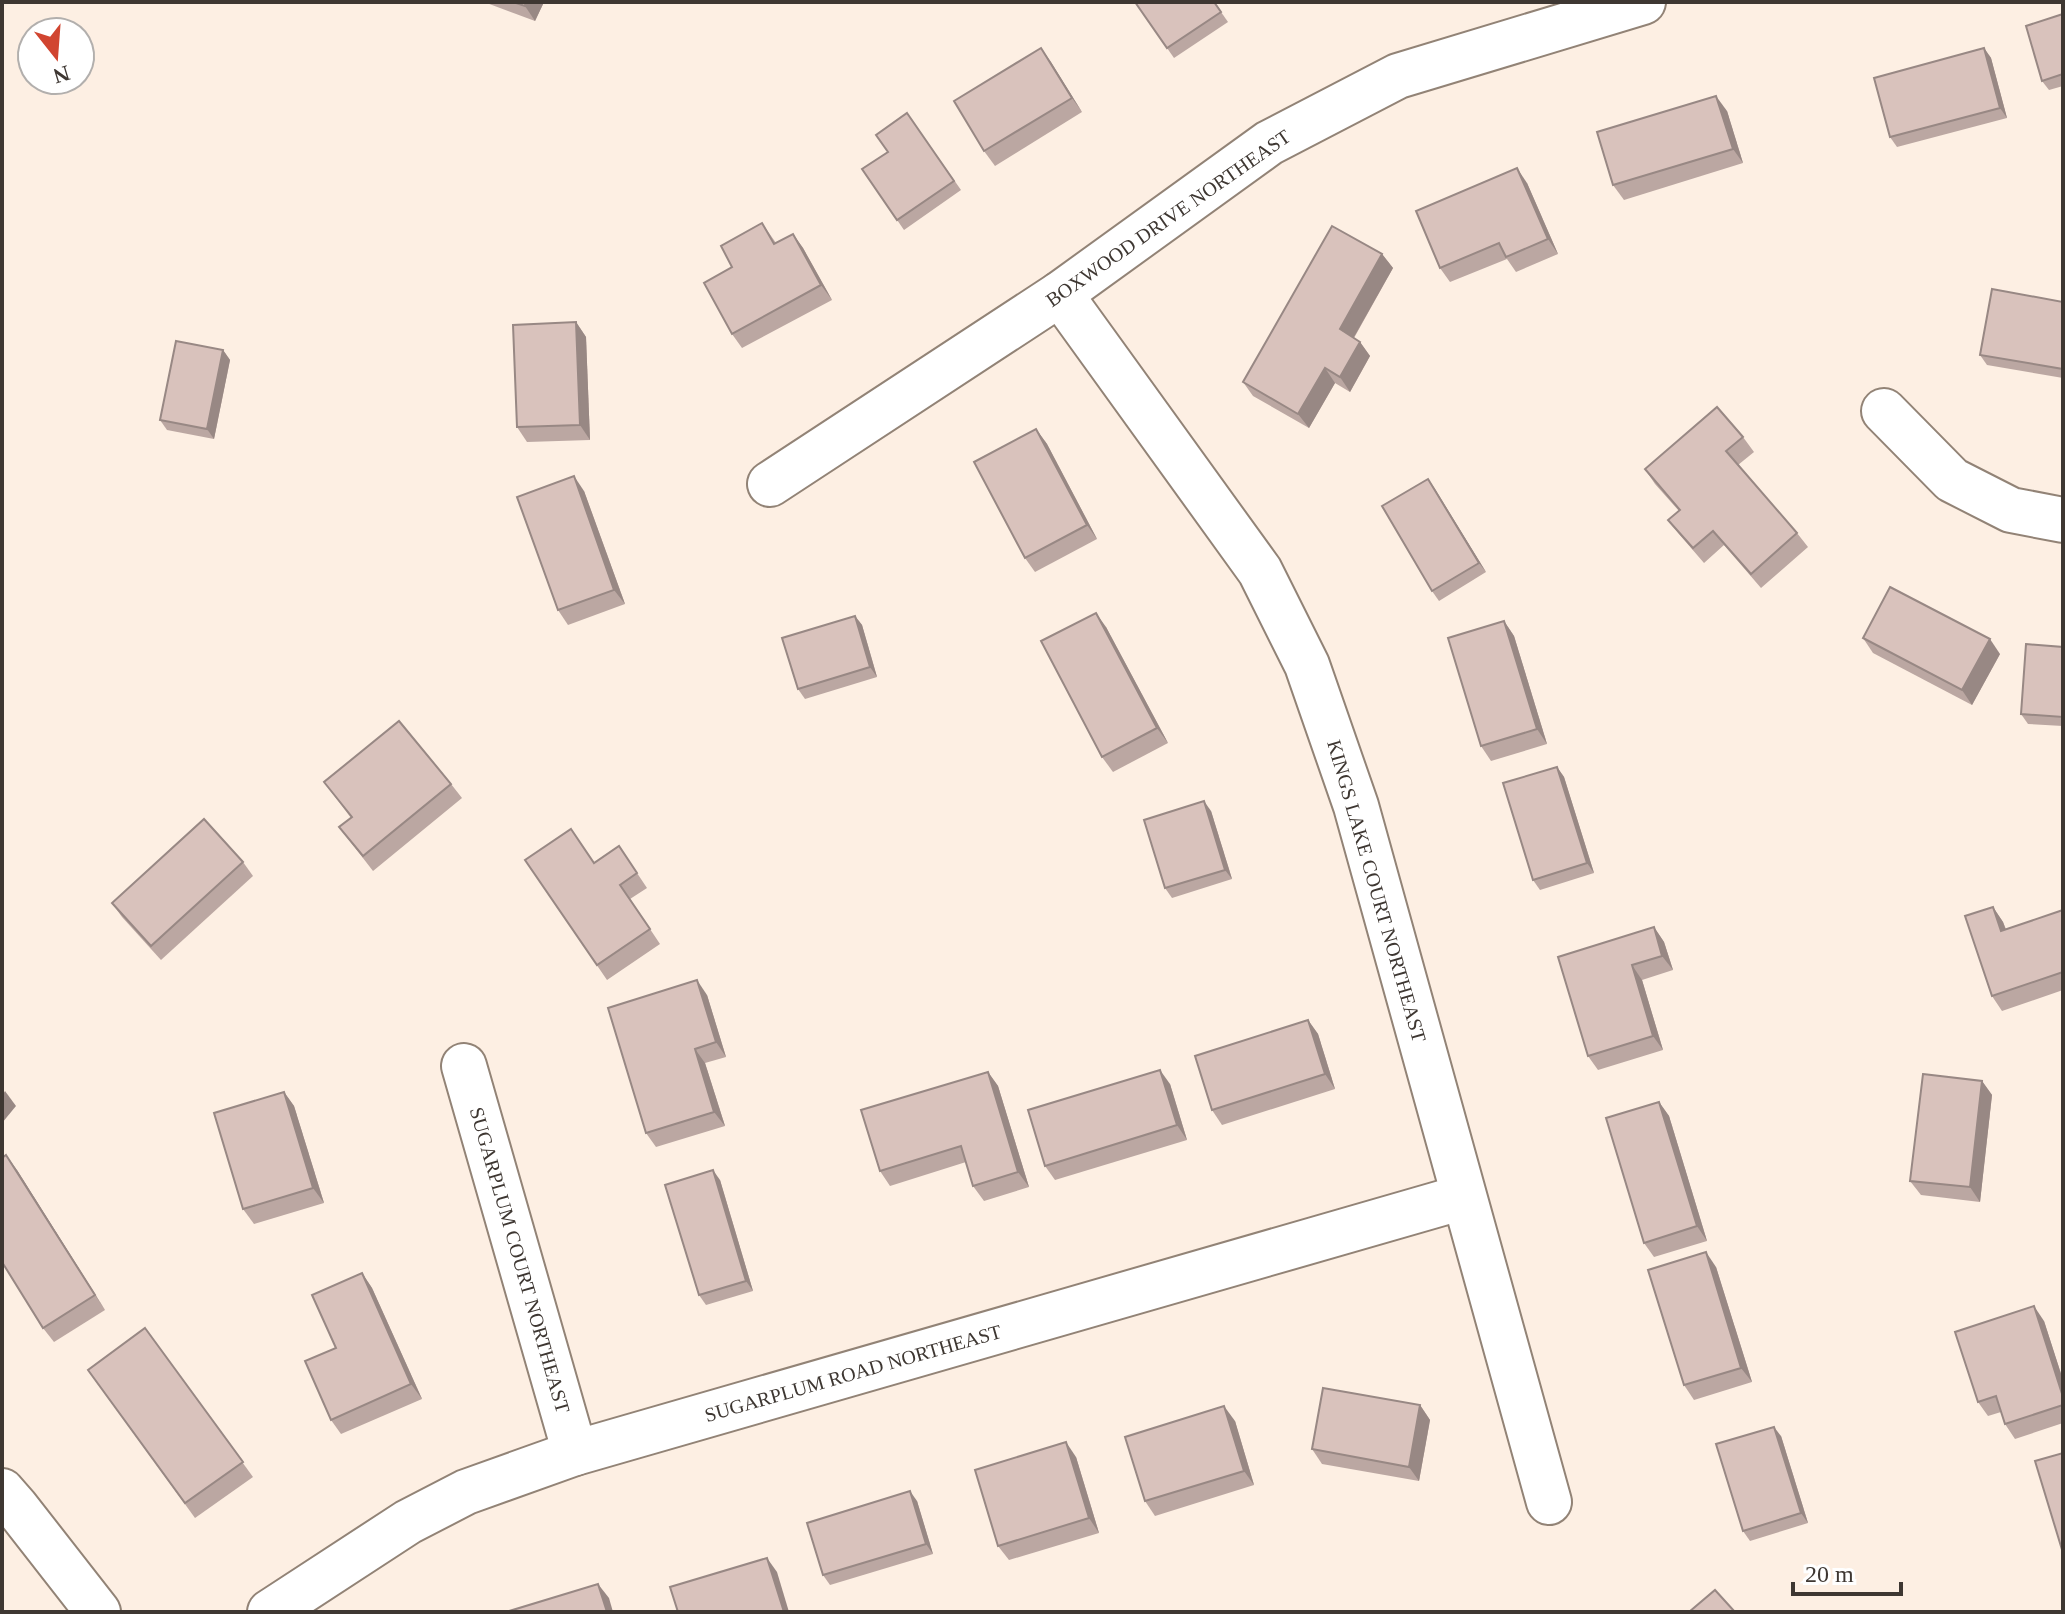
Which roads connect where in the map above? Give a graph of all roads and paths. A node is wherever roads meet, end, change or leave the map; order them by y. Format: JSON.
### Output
{"nodes":[{"id":1,"x":1643,"y":2,"type":"edge"},
{"id":2,"x":1060,"y":294,"type":"junction"},
{"id":3,"x":1884,"y":411,"type":"dead end"},
{"id":4,"x":770,"y":484,"type":"dead end"},
{"id":5,"x":2063,"y":520,"type":"edge"},
{"id":6,"x":464,"y":1066,"type":"dead end"},
{"id":7,"x":1463,"y":1197,"type":"junction"},
{"id":8,"x":575,"y":1453,"type":"junction"},
{"id":9,"x":2,"y":1491,"type":"edge"},
{"id":10,"x":1549,"y":1502,"type":"dead end"},
{"id":11,"x":98,"y":1612,"type":"edge"},
{"id":12,"x":270,"y":1612,"type":"edge"}],
"edges":[{"from":1,"to":2,"type":"street","name":"BOXWOOD DRIVE NORTHEAST"},
{"from":2,"to":4,"type":"street","name":"BOXWOOD DRIVE NORTHEAST"},
{"from":2,"to":7,"type":"street","name":"KINGS LAKE COURT NORTHEAST"},
{"from":3,"to":5,"type":"street"},
{"from":6,"to":8,"type":"street","name":"SUGARPLUM COURT NORTHEAST"},
{"from":7,"to":8,"type":"street","name":"SUGARPLUM ROAD NORTHEAST"},
{"from":7,"to":10,"type":"street","name":"KINGS LAKE COURT NORTHEAST"},
{"from":8,"to":12,"type":"street","name":"SUGARPLUM ROAD NORTHEAST"},
{"from":9,"to":11,"type":"street"}]}
